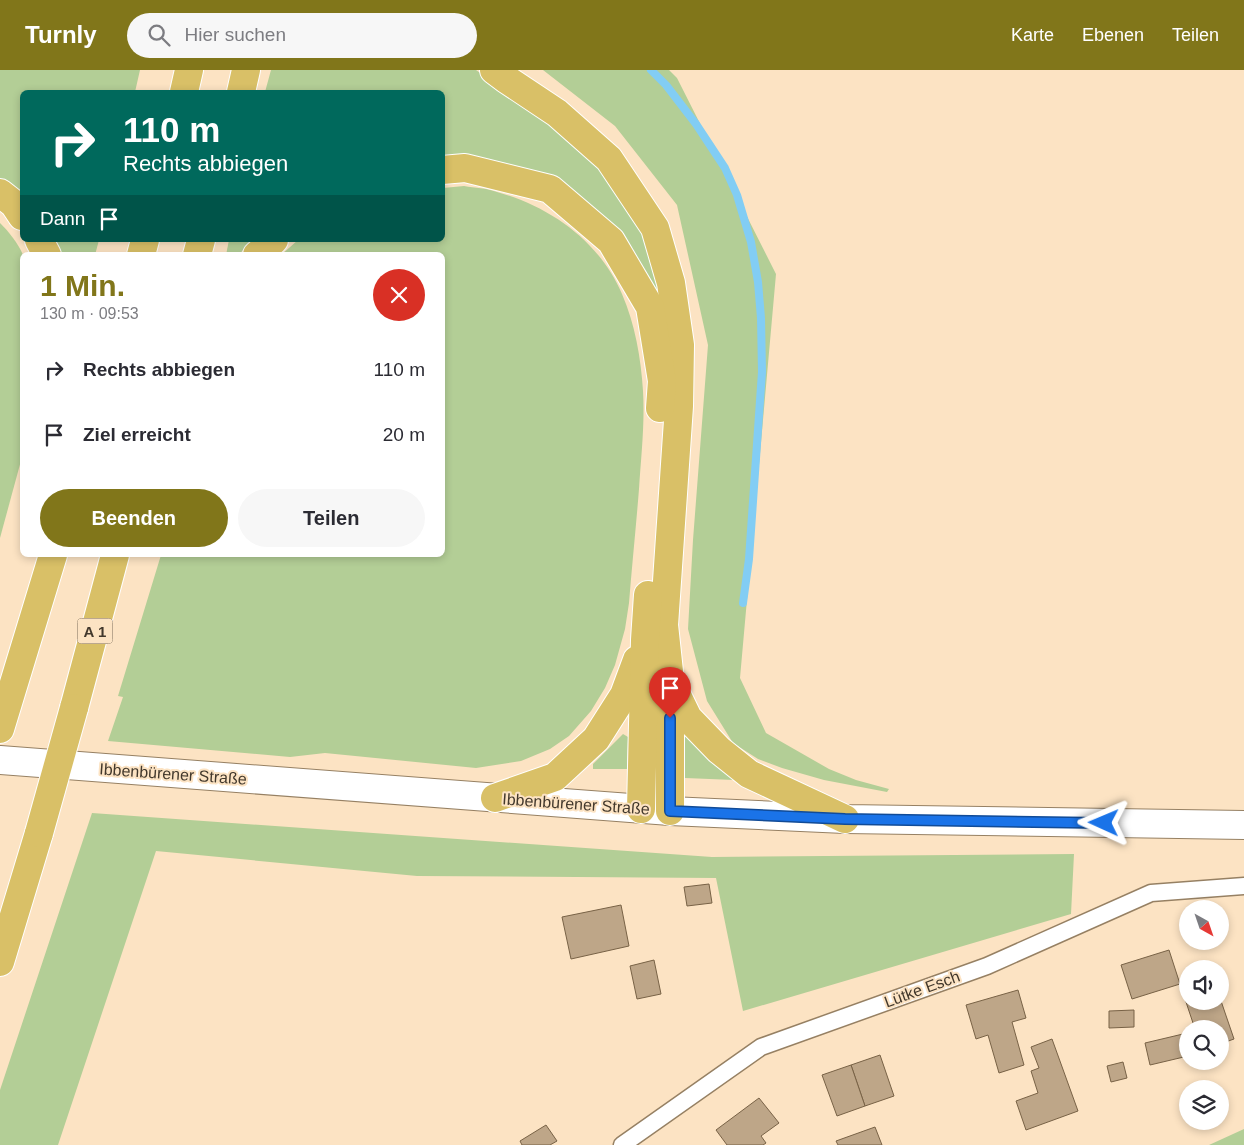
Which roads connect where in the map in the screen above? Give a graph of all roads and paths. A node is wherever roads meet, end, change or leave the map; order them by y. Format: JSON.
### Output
{"nodes":[{"id":1,"x":189,"y":70,"type":"edge"},
{"id":2,"x":246,"y":70,"type":"edge"},
{"id":3,"x":494,"y":70,"type":"edge"},
{"id":4,"x":184,"y":90,"type":"edge"},
{"id":5,"x":241,"y":90,"type":"edge"},
{"id":6,"x":445,"y":170,"type":"edge"},
{"id":7,"x":0,"y":193,"type":"edge"},
{"id":8,"x":20,"y":213,"type":"edge"},
{"id":9,"x":272,"y":242,"type":"edge"},
{"id":10,"x":260,"y":252,"type":"edge"},
{"id":11,"x":114,"y":557,"type":"edge"},
{"id":12,"x":51,"y":558,"type":"edge"},
{"id":13,"x":645,"y":640,"type":"junction"},
{"id":14,"x":670,"y":681,"type":"junction"},
{"id":15,"x":3,"y":718,"type":"edge"},
{"id":16,"x":0,"y":760,"type":"edge"},
{"id":17,"x":495,"y":798,"type":"junction"},
{"id":18,"x":641,"y":809,"type":"junction"},
{"id":19,"x":670,"y":811,"type":"junction"},
{"id":20,"x":845,"y":819,"type":"junction"},
{"id":21,"x":1244,"y":825,"type":"edge"},
{"id":22,"x":1244,"y":886,"type":"edge"},
{"id":23,"x":0,"y":962,"type":"edge"},
{"id":24,"x":622,"y":1145,"type":"edge"}],
"edges":[{"from":1,"to":4,"type":"highway"},
{"from":2,"to":5,"type":"highway"},
{"from":3,"to":14,"type":"highway"},
{"from":6,"to":13,"type":"highway"},
{"from":7,"to":8,"type":"highway"},
{"from":9,"to":10,"type":"highway"},
{"from":11,"to":23,"type":"highway","number":"A 1","bridge":true},
{"from":12,"to":15,"type":"highway"},
{"from":13,"to":17,"type":"highway"},
{"from":13,"to":18,"type":"highway"},
{"from":14,"to":19,"type":"highway"},
{"from":14,"to":20,"type":"highway"},
{"from":16,"to":17,"type":"main road","name":"Ibbenbürener Straße"},
{"from":17,"to":18,"type":"main road","name":"Ibbenbürener Straße"},
{"from":18,"to":19,"type":"main road","name":"Ibbenbürener Straße"},
{"from":19,"to":20,"type":"main road","name":"Ibbenbürener Straße"},
{"from":20,"to":21,"type":"main road","name":"Ibbenbürener Straße"},
{"from":22,"to":24,"type":"lane","name":"Lütke Esch"}]}
